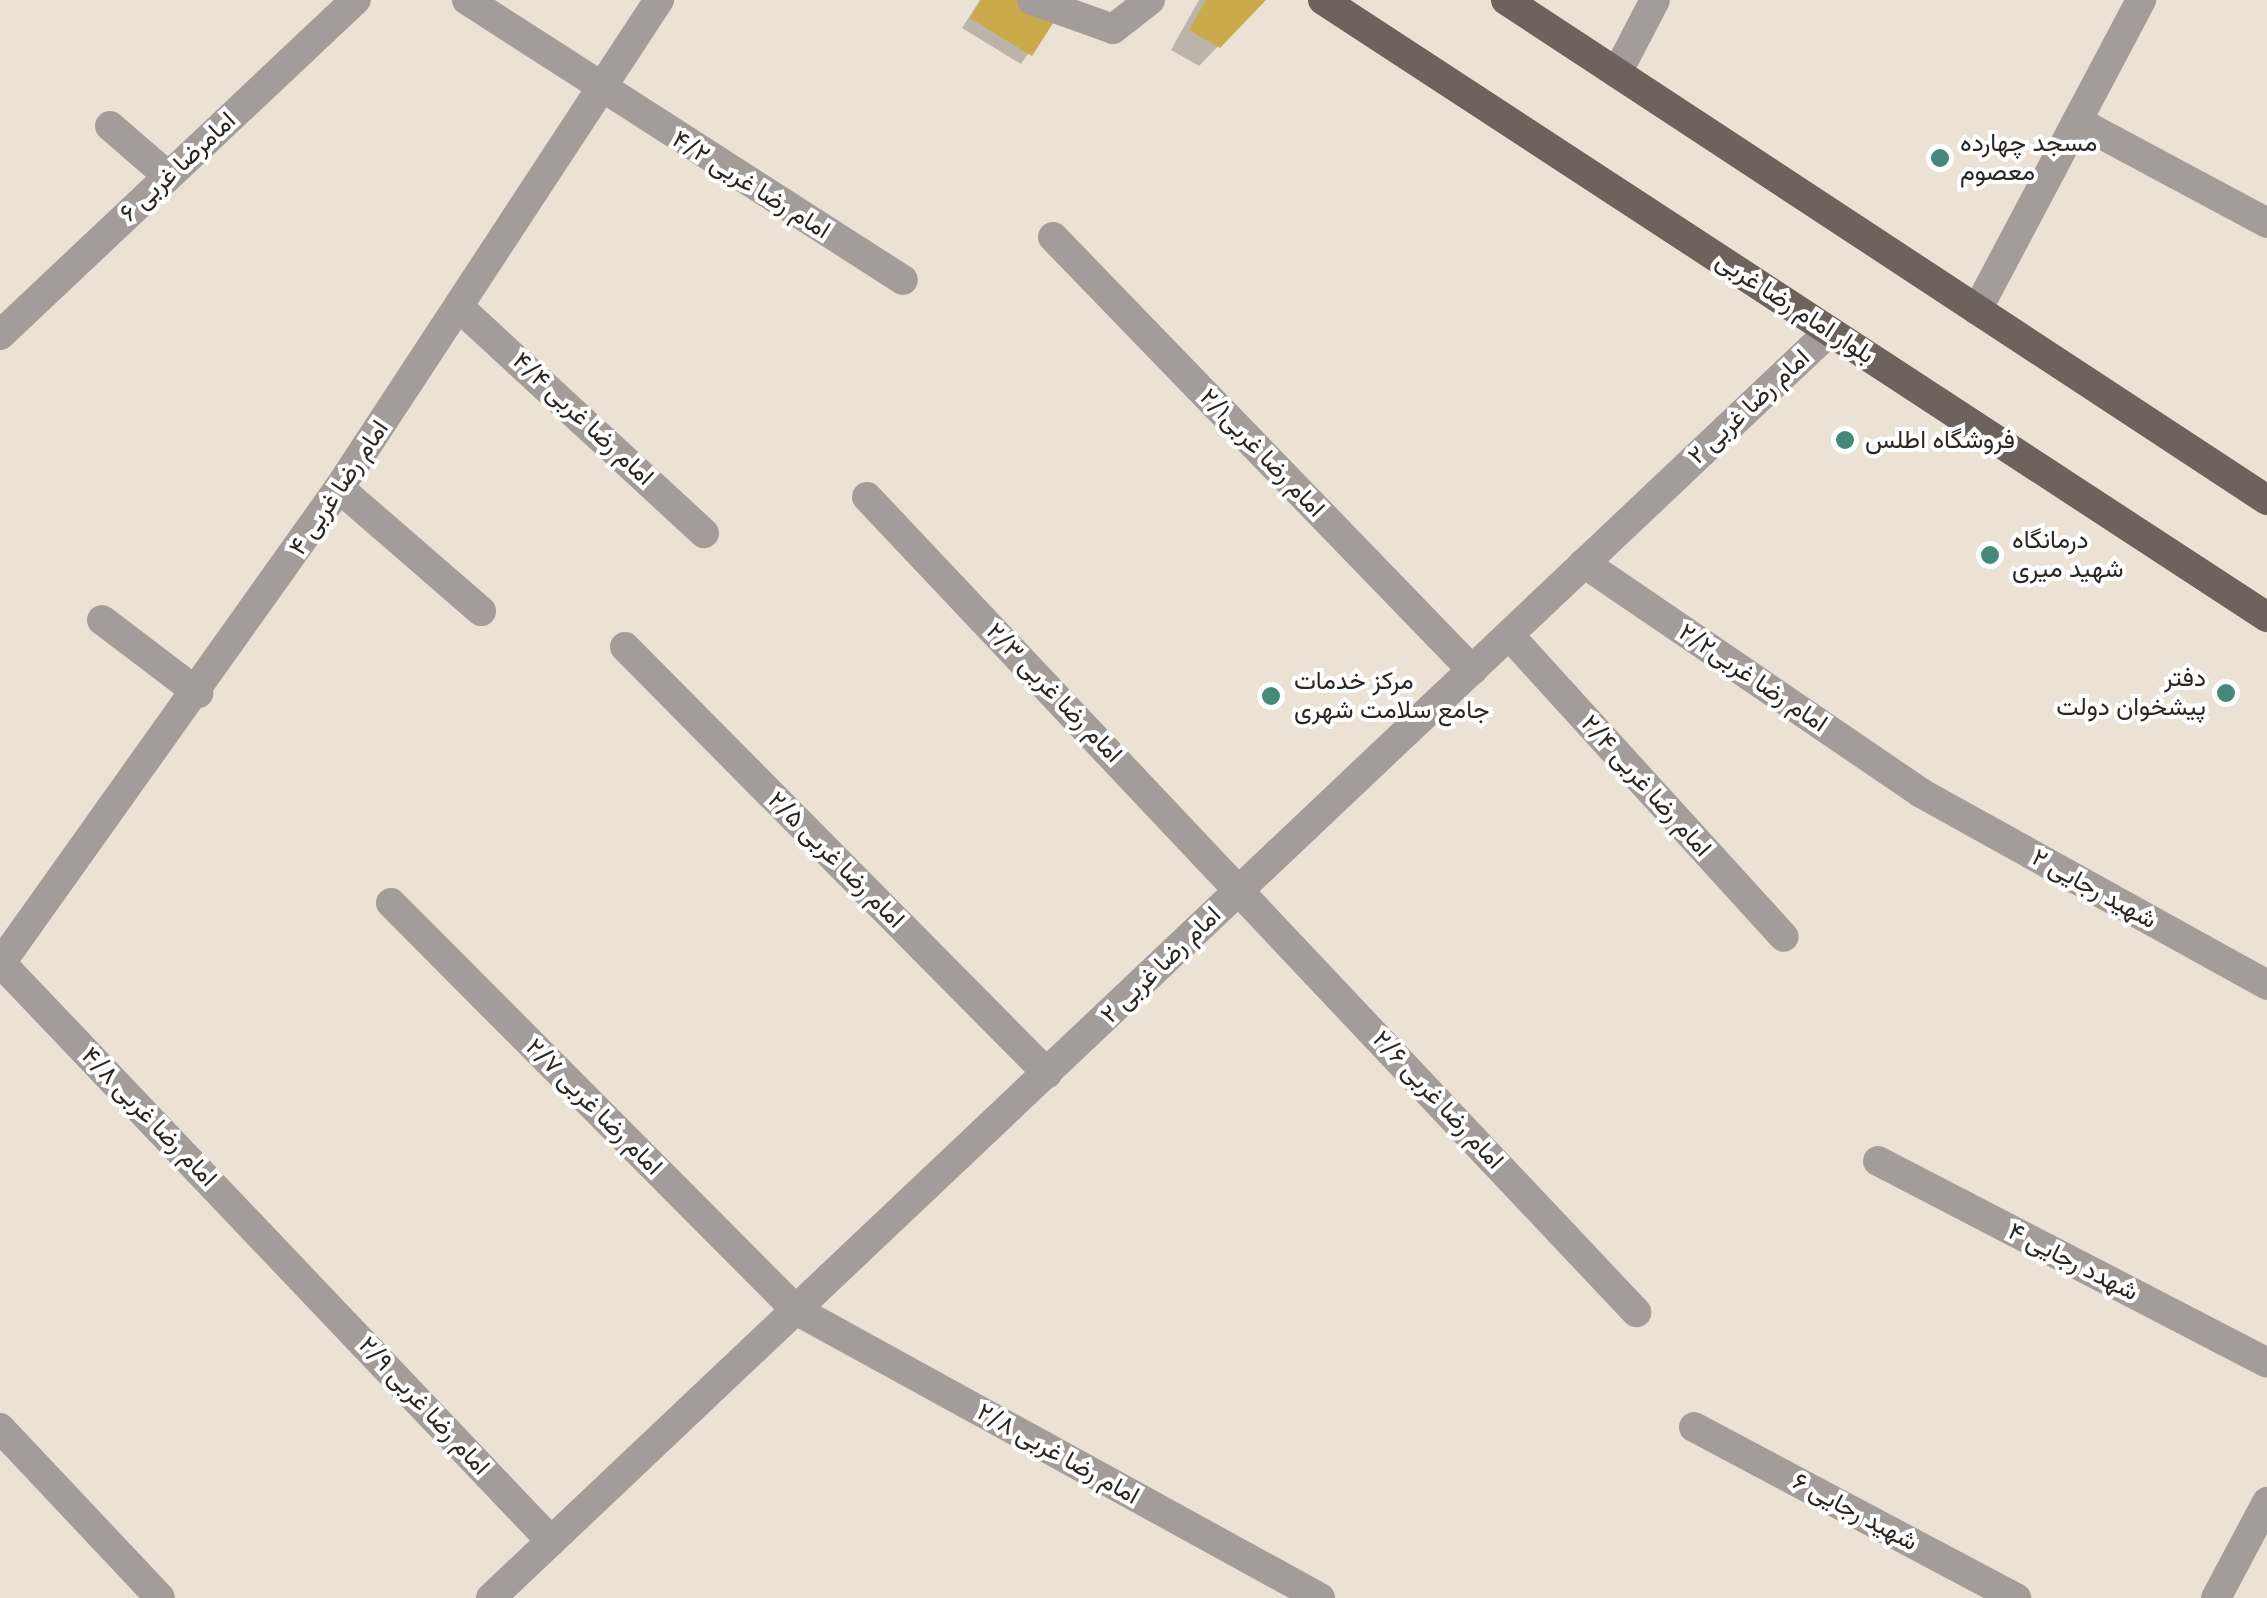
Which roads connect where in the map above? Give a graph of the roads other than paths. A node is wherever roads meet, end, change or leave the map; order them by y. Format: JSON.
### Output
{"nodes":[{"id":1,"x":356,"y":0,"type":"edge"},
{"id":2,"x":467,"y":0,"type":"edge"},
{"id":3,"x":659,"y":0,"type":"edge"},
{"id":4,"x":1032,"y":0,"type":"edge"},
{"id":5,"x":1150,"y":0,"type":"edge"},
{"id":6,"x":1323,"y":0,"type":"edge"},
{"id":7,"x":1506,"y":0,"type":"edge"},
{"id":8,"x":1655,"y":0,"type":"edge"},
{"id":9,"x":2141,"y":0,"type":"edge"},
{"id":10,"x":1617,"y":73,"type":"junction"},
{"id":11,"x":600,"y":90,"type":"junction"},
{"id":12,"x":2077,"y":121,"type":"junction"},
{"id":13,"x":110,"y":126,"type":"dead end"},
{"id":14,"x":168,"y":176,"type":"junction"},
{"id":15,"x":2267,"y":223,"type":"edge"},
{"id":16,"x":1053,"y":237,"type":"dead end"},
{"id":17,"x":903,"y":280,"type":"dead end"},
{"id":18,"x":460,"y":308,"type":"junction"},
{"id":19,"x":1978,"y":310,"type":"junction"},
{"id":20,"x":6,"y":318,"type":"edge"},
{"id":21,"x":1830,"y":331,"type":"junction"},
{"id":22,"x":339,"y":488,"type":"junction"},
{"id":23,"x":866,"y":496,"type":"dead end"},
{"id":24,"x":2267,"y":500,"type":"edge"},
{"id":25,"x":704,"y":533,"type":"dead end"},
{"id":26,"x":1584,"y":563,"type":"junction"},
{"id":27,"x":481,"y":611,"type":"dead end"},
{"id":28,"x":2267,"y":617,"type":"edge"},
{"id":29,"x":102,"y":620,"type":"dead end"},
{"id":30,"x":1509,"y":634,"type":"junction"},
{"id":31,"x":625,"y":648,"type":"dead end"},
{"id":32,"x":1472,"y":670,"type":"junction"},
{"id":33,"x":198,"y":693,"type":"junction"},
{"id":34,"x":1921,"y":793,"type":"joint"},
{"id":35,"x":1240,"y":888,"type":"junction"},
{"id":36,"x":391,"y":904,"type":"dead end"},
{"id":37,"x":1784,"y":937,"type":"dead end"},
{"id":38,"x":0,"y":963,"type":"edge"},
{"id":39,"x":2267,"y":985,"type":"edge"},
{"id":40,"x":1047,"y":1073,"type":"junction"},
{"id":41,"x":1878,"y":1161,"type":"dead end"},
{"id":42,"x":297,"y":1271,"type":"joint"},
{"id":43,"x":796,"y":1310,"type":"junction"},
{"id":44,"x":1636,"y":1312,"type":"dead end"},
{"id":45,"x":2267,"y":1363,"type":"edge"},
{"id":46,"x":1694,"y":1426,"type":"dead end"},
{"id":47,"x":0,"y":1428,"type":"edge"},
{"id":48,"x":2267,"y":1502,"type":"edge"},
{"id":49,"x":551,"y":1541,"type":"junction"},
{"id":50,"x":160,"y":1598,"type":"edge"},
{"id":51,"x":491,"y":1598,"type":"edge"},
{"id":52,"x":1320,"y":1598,"type":"edge"},
{"id":53,"x":2016,"y":1598,"type":"edge"},
{"id":54,"x":2216,"y":1598,"type":"edge"}],
"edges":[{"from":1,"to":14,"type":"street","name":"امامرضا غربی ۶"},
{"from":2,"to":11,"type":"street","name":"امام رضا غربی ۴/۲"},
{"from":3,"to":11,"type":"street","name":"امام رضا غربی ۴"},
{"from":4,"to":5,"type":"street"},
{"from":6,"to":21,"type":"main road","name":"بلوار امام رضا غربی"},
{"from":7,"to":10,"type":"main road"},
{"from":8,"to":10,"type":"street"},
{"from":9,"to":12,"type":"street"},
{"from":10,"to":19,"type":"main road"},
{"from":11,"to":17,"type":"street","name":"امام رضا غربی ۴/۲"},
{"from":11,"to":18,"type":"street","name":"امام رضا غربی ۴"},
{"from":12,"to":15,"type":"street"},
{"from":12,"to":19,"type":"street"},
{"from":13,"to":14,"type":"street"},
{"from":14,"to":20,"type":"street","name":"امامرضا غربی ۶"},
{"from":16,"to":32,"type":"street","name":"امام رضا غربی۲/۱"},
{"from":18,"to":22,"type":"street","name":"امام رضا غربی ۴"},
{"from":18,"to":25,"type":"street","name":"امام رضا غربی ۴/۴"},
{"from":19,"to":24,"type":"main road"},
{"from":21,"to":26,"type":"street","name":"امام رضا غربی ۲"},
{"from":21,"to":28,"type":"main road","name":"بلوار امام رضا غربی"},
{"from":22,"to":27,"type":"street"},
{"from":22,"to":33,"type":"street","name":"امام رضا غربی ۴"},
{"from":23,"to":35,"type":"street","name":"امام رضا غربی ۲/۳"},
{"from":26,"to":30,"type":"street","name":"امام رضا غربی ۲"},
{"from":26,"to":34,"type":"street","name":"امام رضا غربی۲/۲"},
{"from":29,"to":33,"type":"street"},
{"from":30,"to":32,"type":"street","name":"امام رضا غربی ۲"},
{"from":30,"to":37,"type":"street","name":"امام رضا غربی ۲/۴"},
{"from":31,"to":40,"type":"street","name":"امام رضا غربی ۲/۵"},
{"from":32,"to":35,"type":"street","name":"امام رضا غربی ۲"},
{"from":33,"to":38,"type":"street","name":"امام رضا غربی ۴"},
{"from":34,"to":39,"type":"street","name":"شهید رجایی ۲"},
{"from":35,"to":40,"type":"street","name":"امام رضا غربی ۲"},
{"from":35,"to":44,"type":"street","name":"امام رضا غربی ۲/۶"},
{"from":36,"to":43,"type":"street","name":"امام رضا غربی ۲/۷"},
{"from":38,"to":42,"type":"street","name":"امام رضا غربی ۴/۸"},
{"from":40,"to":43,"type":"street","name":"امام رضا غربی ۲"},
{"from":41,"to":45,"type":"street","name":"شهدد رجایی ۴"},
{"from":42,"to":49,"type":"street","name":"امام رضا غربی ۲/۹"},
{"from":43,"to":49,"type":"street","name":"امام رضا غربی ۲"},
{"from":43,"to":52,"type":"street","name":"امام رضا غربی ۲/۸"},
{"from":46,"to":53,"type":"street","name":"شهید رجایی ۶"},
{"from":47,"to":50,"type":"street"},
{"from":48,"to":54,"type":"street"},
{"from":49,"to":51,"type":"street","name":"امام رضا غربی ۲"}]}
